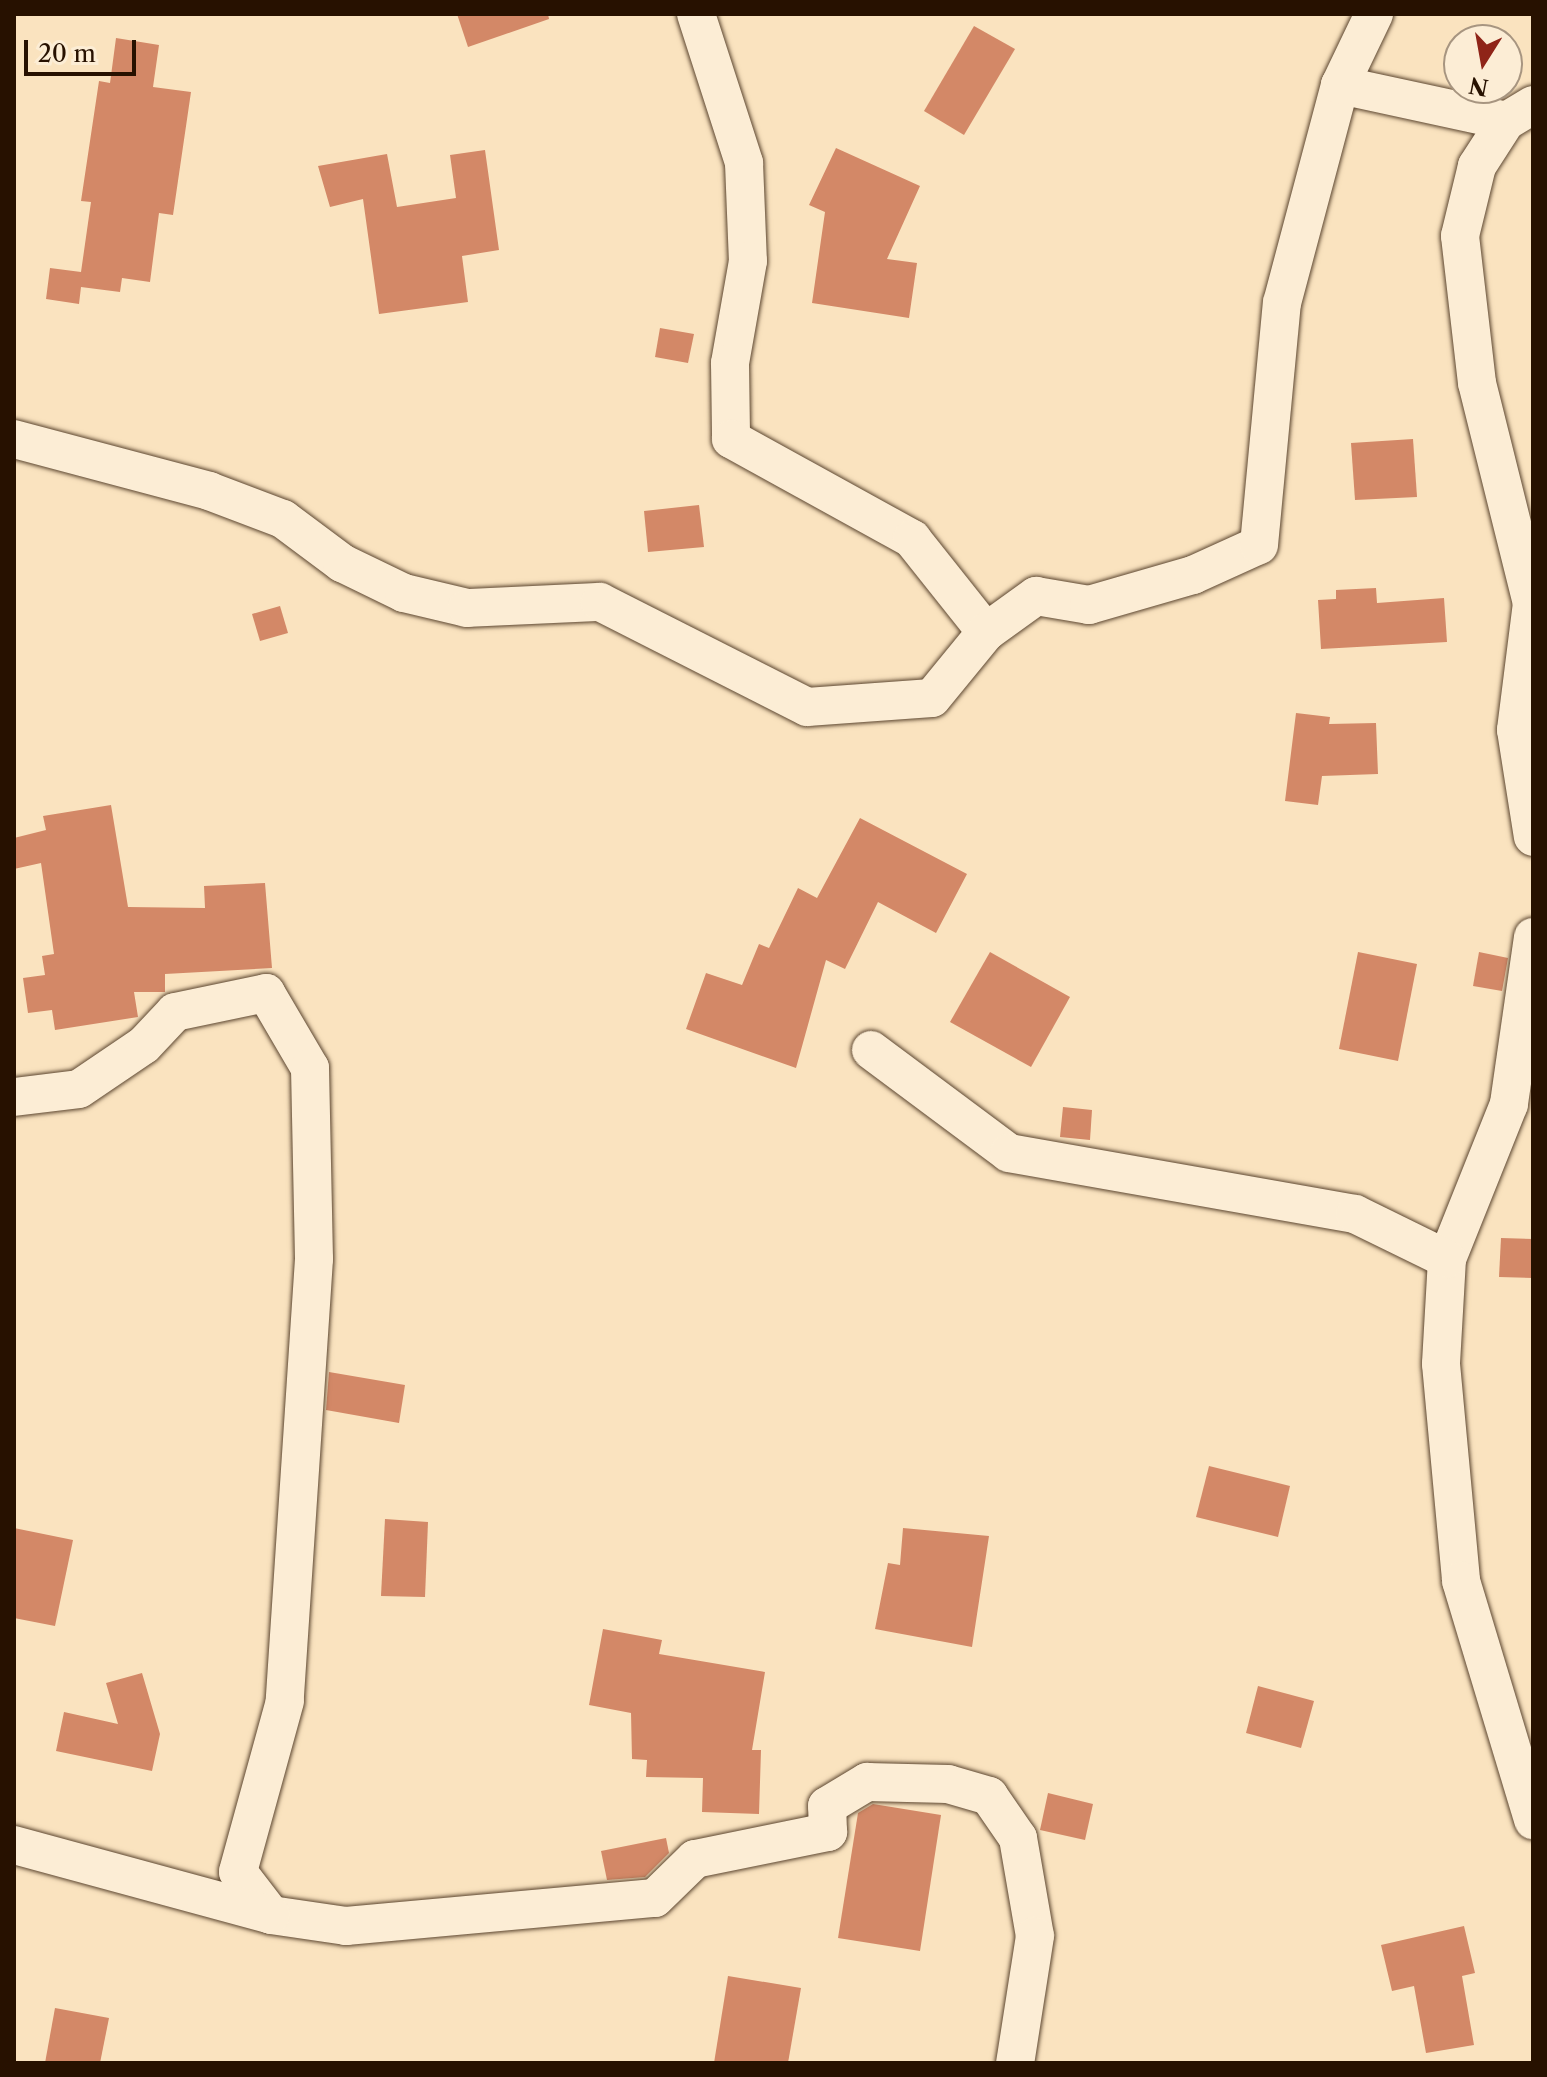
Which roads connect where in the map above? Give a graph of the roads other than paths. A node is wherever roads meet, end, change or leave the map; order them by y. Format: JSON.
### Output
{"nodes":[{"id":1,"x":696,"y":14,"type":"edge"},
{"id":2,"x":1374,"y":14,"type":"edge"},
{"id":3,"x":1340,"y":85,"type":"junction"},
{"id":4,"x":1519,"y":113,"type":"edge"},
{"id":5,"x":14,"y":439,"type":"edge"},
{"id":6,"x":986,"y":632,"type":"junction"},
{"id":7,"x":1533,"y":837,"type":"edge"},
{"id":8,"x":1533,"y":937,"type":"edge"},
{"id":9,"x":871,"y":1050,"type":"dead end"},
{"id":10,"x":14,"y":1097,"type":"edge"},
{"id":11,"x":1447,"y":1259,"type":"junction"},
{"id":12,"x":1533,"y":1820,"type":"edge"},
{"id":13,"x":14,"y":1845,"type":"edge"},
{"id":14,"x":271,"y":1915,"type":"junction"},
{"id":15,"x":1015,"y":2063,"type":"edge"}],
"edges":[{"from":1,"to":6,"type":"street"},
{"from":2,"to":3,"type":"street"},
{"from":3,"to":4,"type":"street"},
{"from":3,"to":6,"type":"street"},
{"from":4,"to":7,"type":"street"},
{"from":5,"to":6,"type":"street"},
{"from":8,"to":11,"type":"street"},
{"from":9,"to":11,"type":"street"},
{"from":10,"to":14,"type":"street"},
{"from":11,"to":12,"type":"street"},
{"from":13,"to":14,"type":"street"},
{"from":14,"to":15,"type":"street"}]}
